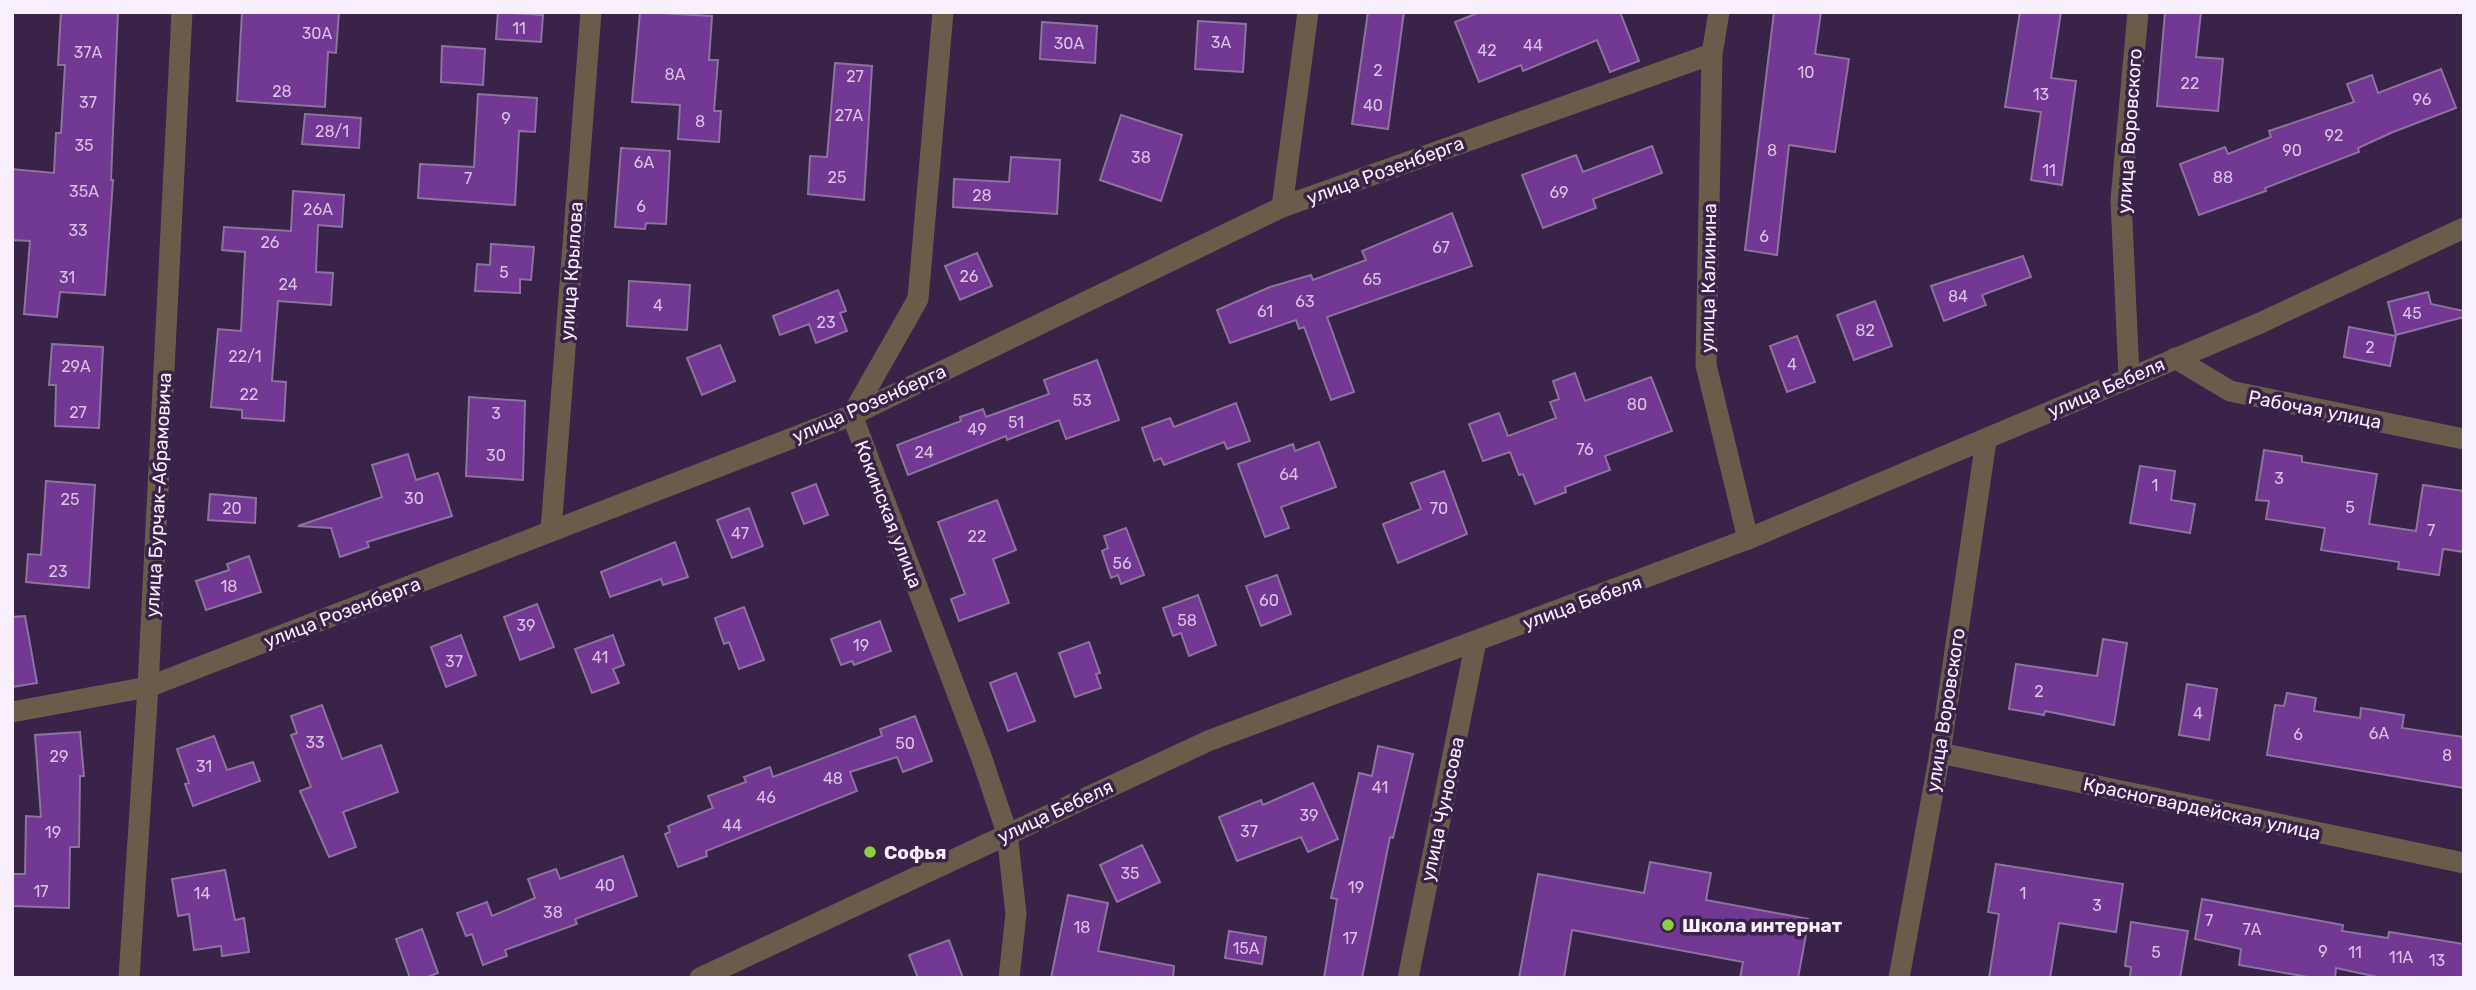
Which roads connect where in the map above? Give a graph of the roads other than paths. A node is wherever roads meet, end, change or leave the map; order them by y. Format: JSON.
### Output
{"nodes":[{"id":1,"x":182,"y":12,"type":"edge"},
{"id":2,"x":591,"y":12,"type":"edge"},
{"id":3,"x":943,"y":12,"type":"edge"},
{"id":4,"x":1308,"y":12,"type":"edge"},
{"id":5,"x":1719,"y":12,"type":"edge"},
{"id":6,"x":2138,"y":12,"type":"edge"},
{"id":7,"x":1712,"y":54,"type":"junction"},
{"id":8,"x":1282,"y":207,"type":"junction"},
{"id":9,"x":2464,"y":228,"type":"edge"},
{"id":10,"x":2175,"y":358,"type":"junction"},
{"id":11,"x":2129,"y":376,"type":"junction"},
{"id":12,"x":852,"y":415,"type":"junction"},
{"id":13,"x":2464,"y":439,"type":"edge"},
{"id":14,"x":1986,"y":440,"type":"junction"},
{"id":15,"x":551,"y":530,"type":"junction"},
{"id":16,"x":1748,"y":539,"type":"junction"},
{"id":17,"x":1476,"y":641,"type":"junction"},
{"id":18,"x":148,"y":687,"type":"junction"},
{"id":19,"x":12,"y":712,"type":"edge"},
{"id":20,"x":1940,"y":753,"type":"junction"},
{"id":21,"x":1007,"y":833,"type":"junction"},
{"id":22,"x":2464,"y":863,"type":"edge"},
{"id":23,"x":129,"y":978,"type":"edge"},
{"id":24,"x":701,"y":978,"type":"edge"},
{"id":25,"x":1009,"y":978,"type":"edge"},
{"id":26,"x":1408,"y":978,"type":"edge"},
{"id":27,"x":1899,"y":978,"type":"edge"}],
"edges":[{"from":1,"to":18,"type":"street","name":"улица Бурчак-Абрамовича"},
{"from":2,"to":15,"type":"street","name":"улица Крылова"},
{"from":3,"to":12,"type":"street","name":"Кокинская улица"},
{"from":4,"to":8,"type":"street"},
{"from":5,"to":7,"type":"street","name":"улица Калинина"},
{"from":6,"to":11,"type":"street","name":"улица Воровского"},
{"from":7,"to":8,"type":"street","name":"улица Розенберга"},
{"from":7,"to":16,"type":"street","name":"улица Калинина"},
{"from":8,"to":12,"type":"street","name":"улица Розенберга"},
{"from":9,"to":10,"type":"street","name":"улица Бебеля"},
{"from":10,"to":11,"type":"street","name":"улица Бебеля"},
{"from":10,"to":13,"type":"street","name":"Рабочая улица"},
{"from":11,"to":14,"type":"street","name":"улица Бебеля"},
{"from":12,"to":15,"type":"street","name":"улица Розенберга"},
{"from":12,"to":21,"type":"street","name":"Кокинская улица"},
{"from":14,"to":16,"type":"street","name":"улица Бебеля"},
{"from":14,"to":20,"type":"street","name":"улица Воровского"},
{"from":15,"to":18,"type":"street","name":"улица Розенберга"},
{"from":16,"to":17,"type":"street","name":"улица Бебеля"},
{"from":17,"to":21,"type":"street","name":"улица Бебеля"},
{"from":17,"to":26,"type":"street","name":"улица Чуносова"},
{"from":18,"to":19,"type":"street","name":"улица Розенберга"},
{"from":18,"to":23,"type":"street","name":"улица Бурчак-Абрамовича"},
{"from":20,"to":22,"type":"street","name":"Красногвардейская улица"},
{"from":20,"to":27,"type":"street","name":"улица Воровского"},
{"from":21,"to":24,"type":"street","name":"улица Бебеля"},
{"from":21,"to":25,"type":"street","name":"Кокинская улица"}]}
